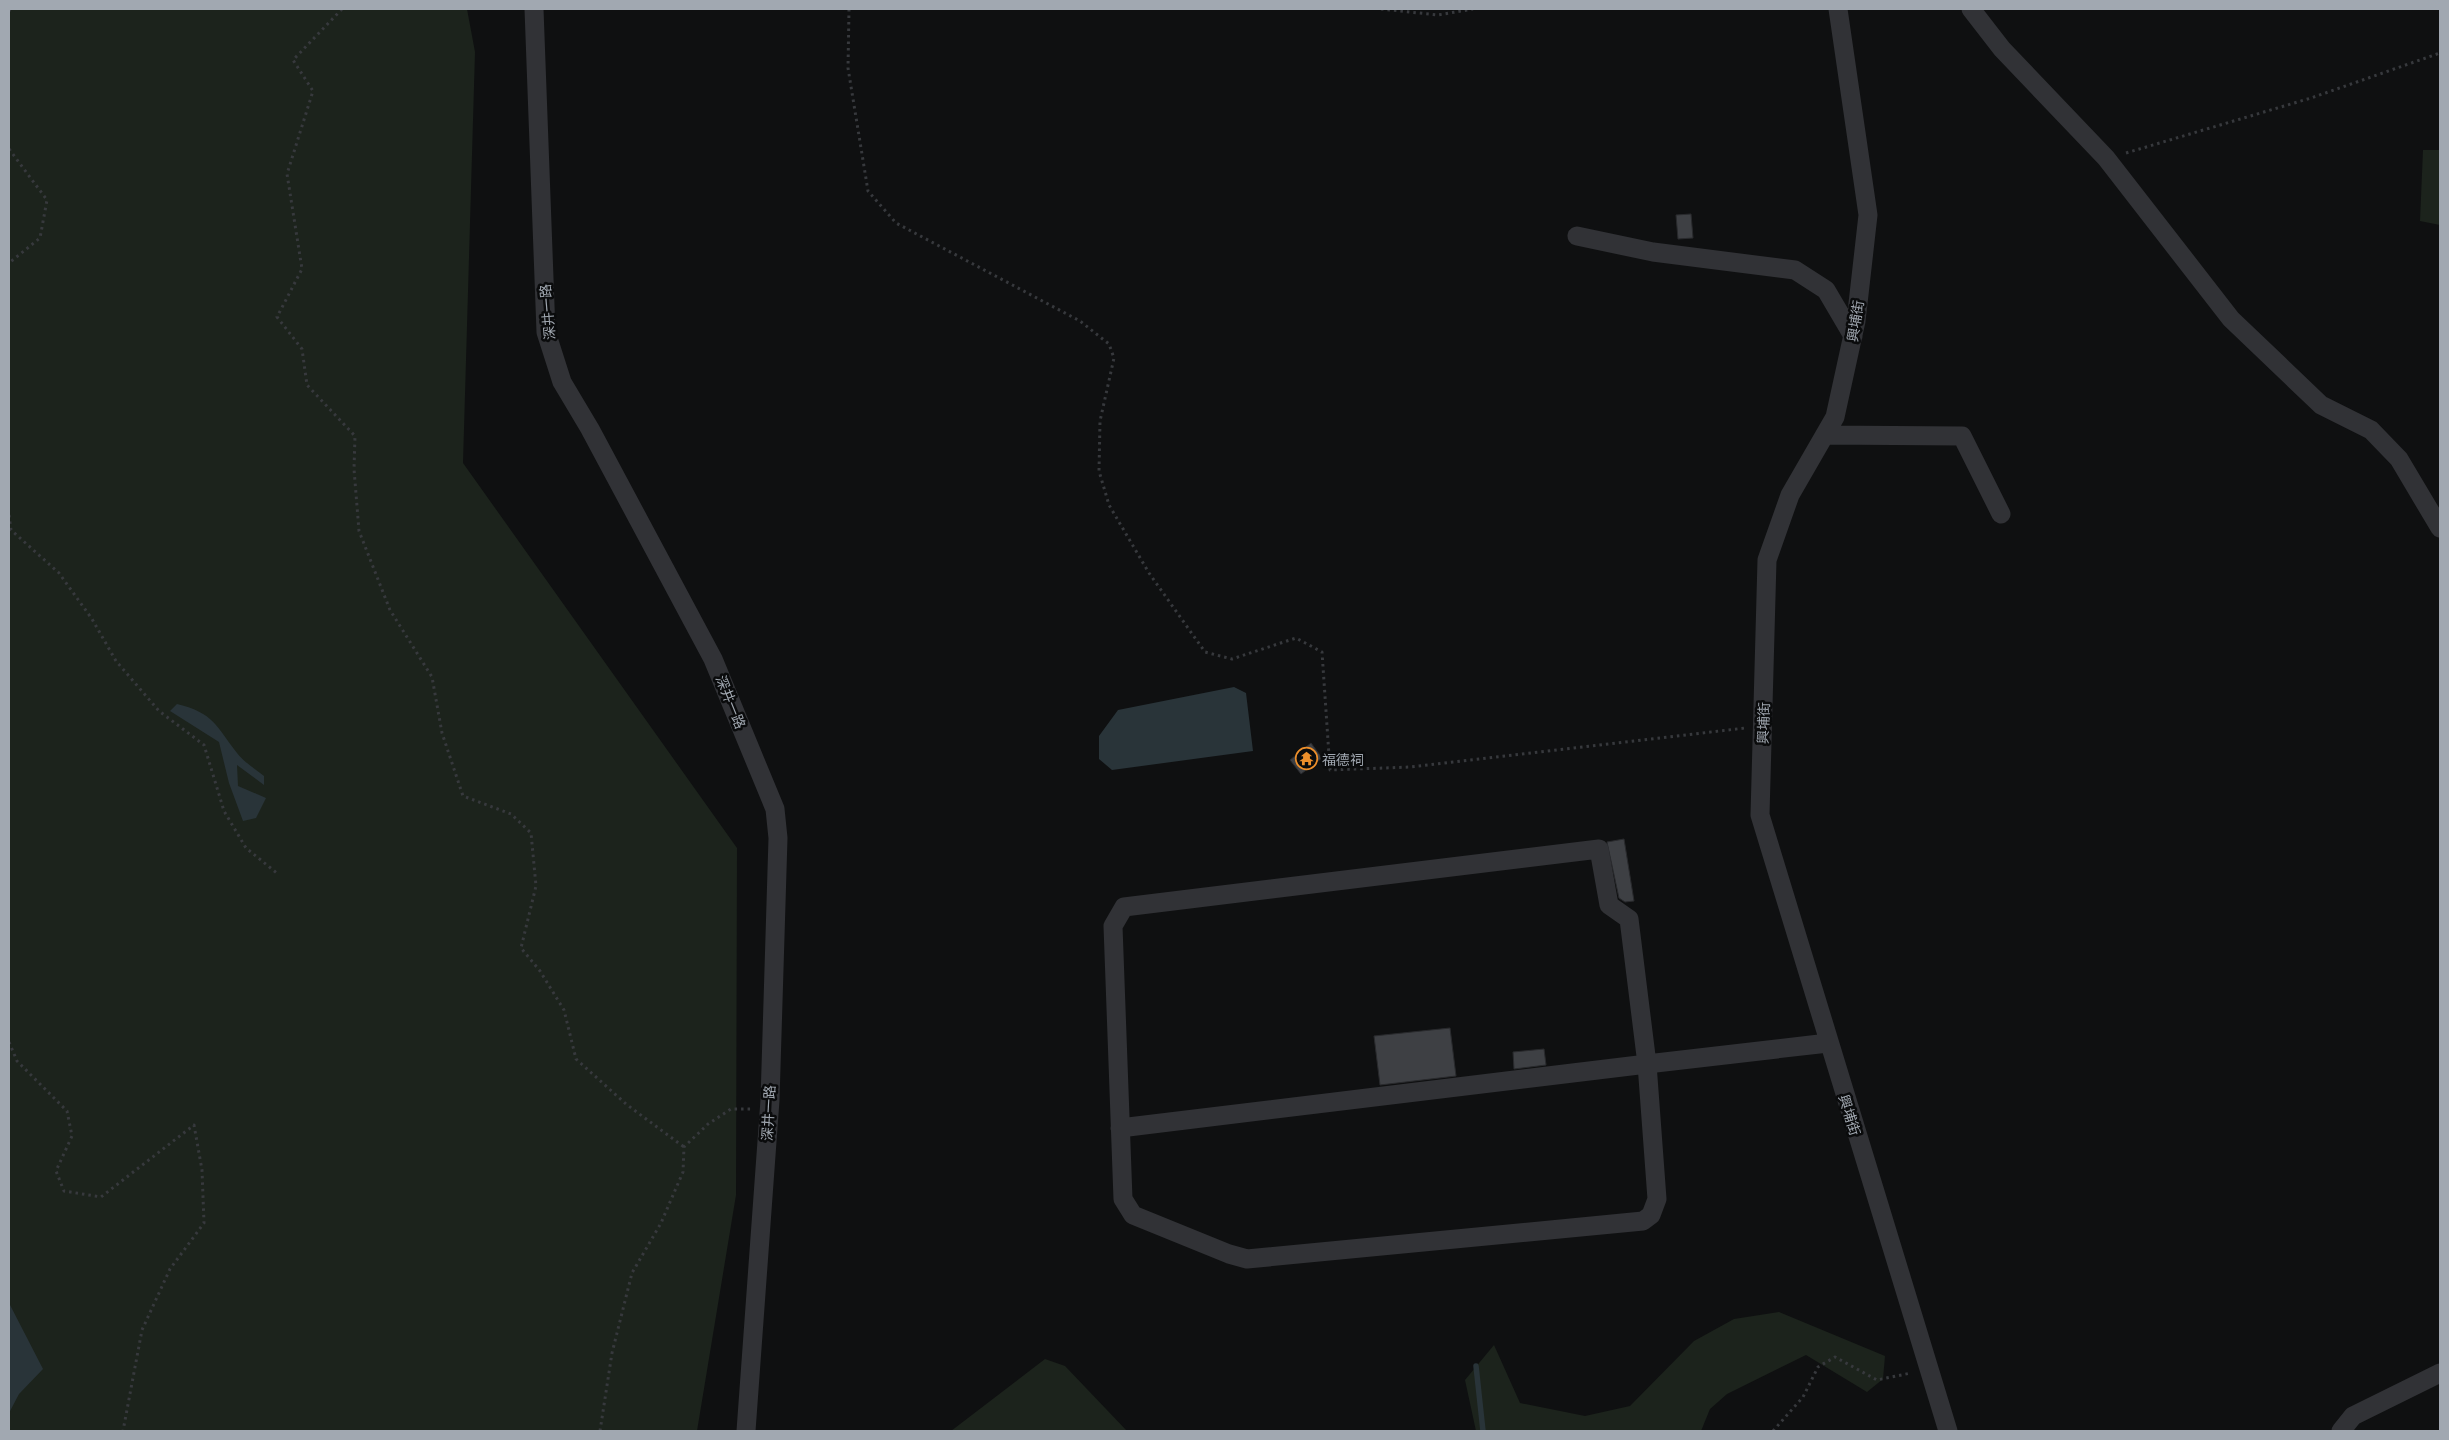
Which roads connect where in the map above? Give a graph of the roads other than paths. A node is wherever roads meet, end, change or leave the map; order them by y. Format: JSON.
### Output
{"nodes":[{"id":1,"x":534,"y":9,"type":"edge"},
{"id":2,"x":1838,"y":9,"type":"edge"},
{"id":3,"x":1971,"y":9,"type":"edge"},
{"id":4,"x":1576,"y":236,"type":"dead end"},
{"id":5,"x":1853,"y":336,"type":"junction"},
{"id":6,"x":1825,"y":435,"type":"junction"},
{"id":7,"x":2001,"y":514,"type":"dead end"},
{"id":8,"x":2440,"y":528,"type":"edge"},
{"id":9,"x":1828,"y":1043,"type":"junction"},
{"id":10,"x":1647,"y":1064,"type":"junction"},
{"id":11,"x":1120,"y":1128,"type":"junction"},
{"id":12,"x":2440,"y":1374,"type":"edge"},
{"id":13,"x":746,"y":1431,"type":"edge"},
{"id":14,"x":1948,"y":1431,"type":"edge"},
{"id":15,"x":2340,"y":1431,"type":"edge"}],
"edges":[{"from":1,"to":13,"type":"street","name":"深井一路"},
{"from":2,"to":5,"type":"street","name":"興埔街"},
{"from":3,"to":8,"type":"street"},
{"from":4,"to":5,"type":"street"},
{"from":5,"to":6,"type":"street","name":"興埔街"},
{"from":6,"to":7,"type":"street"},
{"from":6,"to":9,"type":"street","name":"興埔街"},
{"from":9,"to":10,"type":"street"},
{"from":9,"to":14,"type":"street","name":"興埔街"},
{"from":10,"to":11,"type":"street"},
{"from":10,"to":11,"type":"street"},
{"from":10,"to":11,"type":"street"},
{"from":12,"to":15,"type":"street"}]}
